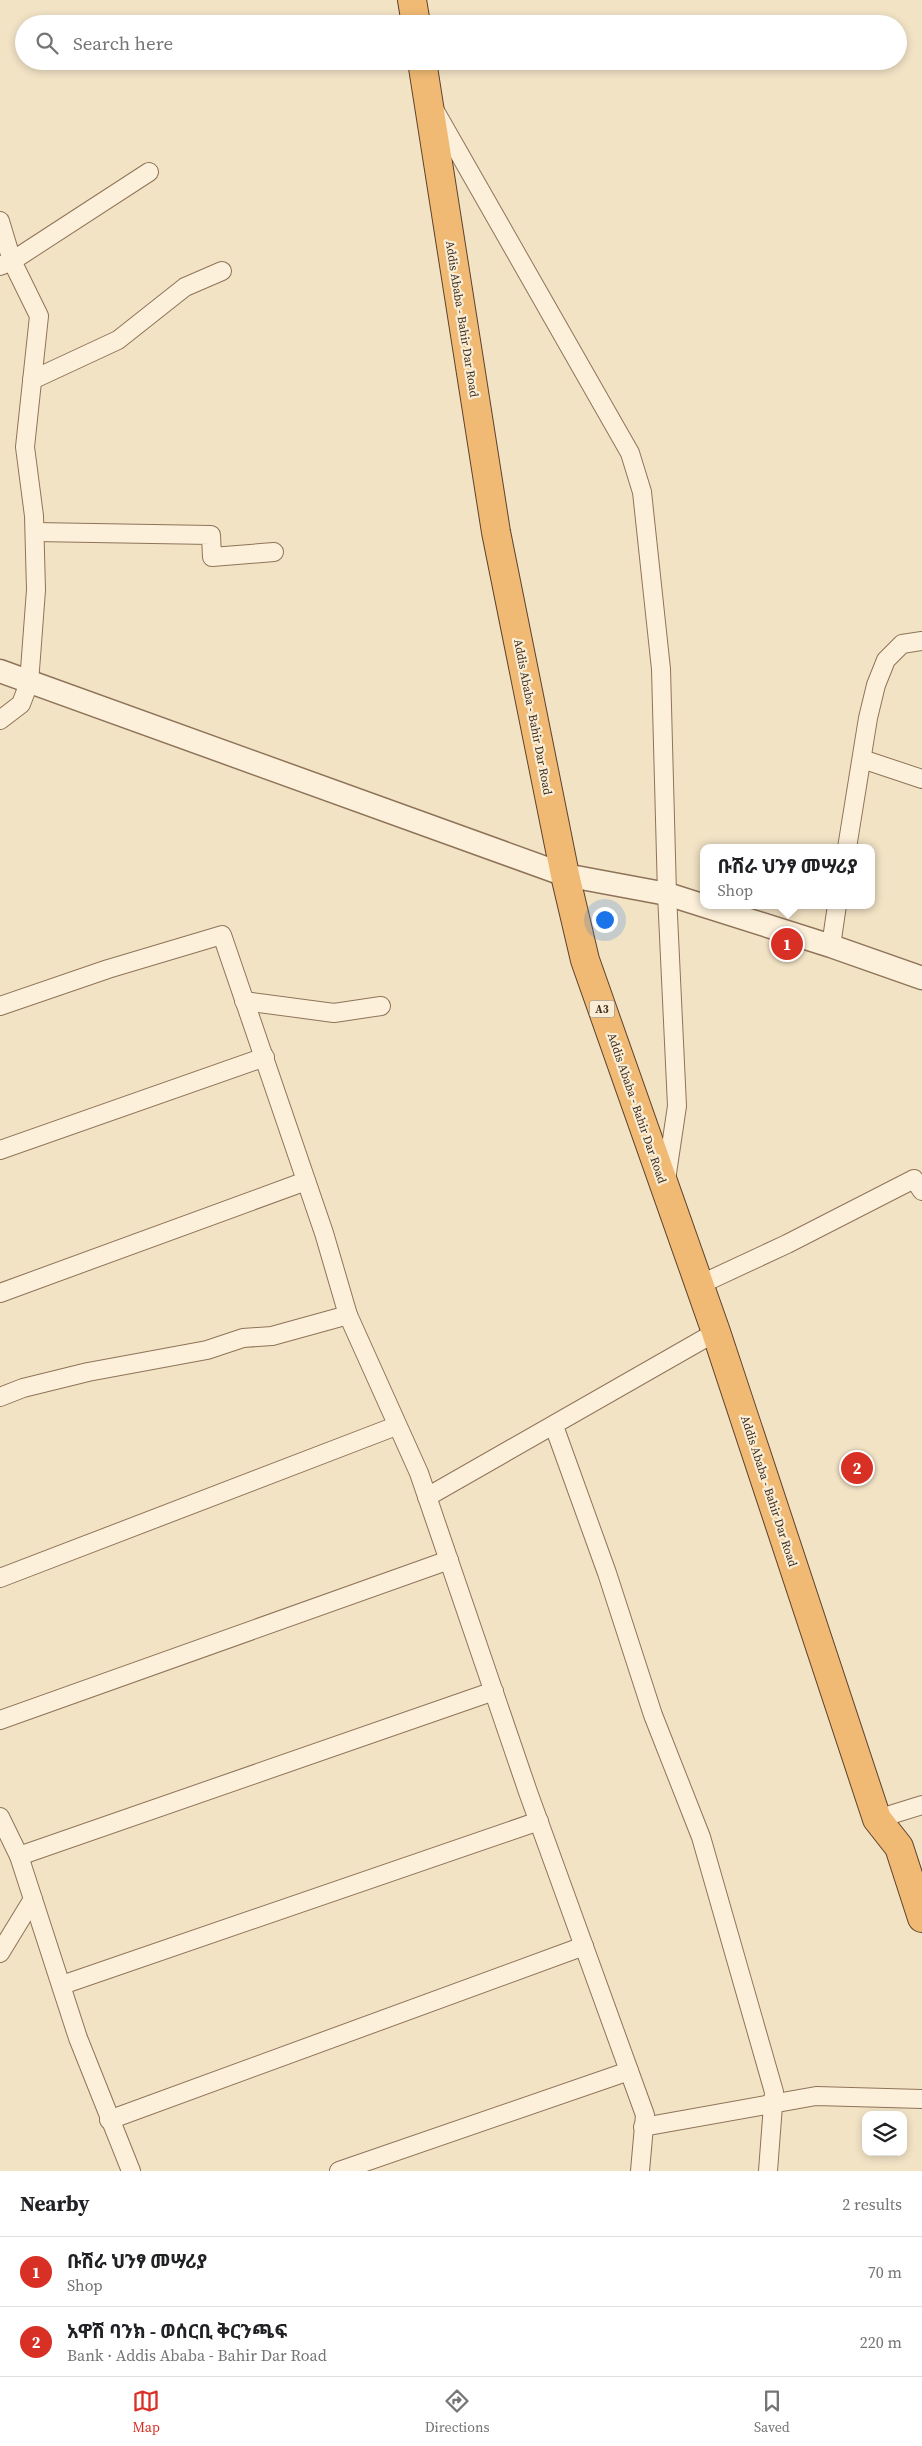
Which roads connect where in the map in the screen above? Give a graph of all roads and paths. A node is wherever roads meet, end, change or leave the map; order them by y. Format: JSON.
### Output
{"nodes":[{"id":1,"x":412,"y":0,"type":"edge"},
{"id":2,"x":414,"y":15,"type":"edge"},
{"id":3,"x":423,"y":70,"type":"edge"},
{"id":4,"x":428,"y":98,"type":"junction"},
{"id":5,"x":148,"y":172,"type":"dead end"},
{"id":6,"x":0,"y":221,"type":"edge"},
{"id":7,"x":6,"y":263,"type":"edge"},
{"id":8,"x":222,"y":271,"type":"dead end"},
{"id":9,"x":32,"y":380,"type":"junction"},
{"id":10,"x":34,"y":532,"type":"junction"},
{"id":11,"x":274,"y":552,"type":"dead end"},
{"id":12,"x":922,"y":642,"type":"edge"},
{"id":13,"x":0,"y":671,"type":"edge"},
{"id":14,"x":29,"y":683,"type":"junction"},
{"id":15,"x":0,"y":720,"type":"edge"},
{"id":16,"x":862,"y":759,"type":"junction"},
{"id":17,"x":922,"y":779,"type":"edge"},
{"id":18,"x":848,"y":844,"type":"edge"},
{"id":19,"x":565,"y":875,"type":"junction"},
{"id":20,"x":667,"y":894,"type":"junction"},
{"id":21,"x":700,"y":904,"type":"edge"},
{"id":22,"x":714,"y":909,"type":"edge"},
{"id":23,"x":837,"y":909,"type":"edge"},
{"id":24,"x":831,"y":946,"type":"junction"},
{"id":25,"x":922,"y":978,"type":"edge"},
{"id":26,"x":244,"y":1001,"type":"junction"},
{"id":27,"x":0,"y":1006,"type":"edge"},
{"id":28,"x":381,"y":1006,"type":"dead end"},
{"id":29,"x":265,"y":1057,"type":"junction"},
{"id":30,"x":0,"y":1150,"type":"edge"},
{"id":31,"x":306,"y":1181,"type":"junction"},
{"id":32,"x":665,"y":1188,"type":"junction"},
{"id":33,"x":922,"y":1191,"type":"edge"},
{"id":34,"x":699,"y":1285,"type":"junction"},
{"id":35,"x":0,"y":1293,"type":"edge"},
{"id":36,"x":348,"y":1315,"type":"junction"},
{"id":37,"x":716,"y":1332,"type":"junction"},
{"id":38,"x":0,"y":1397,"type":"edge"},
{"id":39,"x":396,"y":1426,"type":"junction"},
{"id":40,"x":554,"y":1426,"type":"junction"},
{"id":41,"x":427,"y":1497,"type":"junction"},
{"id":42,"x":448,"y":1560,"type":"junction"},
{"id":43,"x":0,"y":1578,"type":"edge"},
{"id":44,"x":494,"y":1691,"type":"junction"},
{"id":45,"x":0,"y":1720,"type":"edge"},
{"id":46,"x":922,"y":1805,"type":"edge"},
{"id":47,"x":0,"y":1817,"type":"edge"},
{"id":48,"x":876,"y":1819,"type":"junction"},
{"id":49,"x":539,"y":1821,"type":"junction"},
{"id":50,"x":19,"y":1856,"type":"junction"},
{"id":51,"x":33,"y":1899,"type":"junction"},
{"id":52,"x":922,"y":1918,"type":"edge"},
{"id":53,"x":584,"y":1946,"type":"junction"},
{"id":54,"x":0,"y":1953,"type":"edge"},
{"id":55,"x":62,"y":1985,"type":"junction"},
{"id":56,"x":629,"y":2071,"type":"junction"},
{"id":57,"x":922,"y":2099,"type":"edge"},
{"id":58,"x":773,"y":2102,"type":"junction"},
{"id":59,"x":109,"y":2120,"type":"junction"},
{"id":60,"x":643,"y":2127,"type":"junction"},
{"id":61,"x":131,"y":2171,"type":"edge"},
{"id":62,"x":339,"y":2171,"type":"edge"},
{"id":63,"x":640,"y":2171,"type":"edge"},
{"id":64,"x":768,"y":2171,"type":"edge"}],
"edges":[{"from":1,"to":2,"type":"highway"},
{"from":3,"to":4,"type":"highway","name":"Addis Ababa - Bahir Dar Road","number":"A3"},
{"from":4,"to":19,"type":"highway","name":"Addis Ababa - Bahir Dar Road","number":"A3"},
{"from":4,"to":20,"type":"street"},
{"from":5,"to":7,"type":"street"},
{"from":6,"to":7,"type":"street"},
{"from":7,"to":9,"type":"street"},
{"from":8,"to":9,"type":"street"},
{"from":9,"to":10,"type":"street"},
{"from":10,"to":11,"type":"street"},
{"from":10,"to":14,"type":"street"},
{"from":12,"to":16,"type":"street"},
{"from":13,"to":14,"type":"street"},
{"from":14,"to":15,"type":"street"},
{"from":14,"to":19,"type":"street"},
{"from":16,"to":17,"type":"street"},
{"from":16,"to":18,"type":"street"},
{"from":19,"to":20,"type":"street"},
{"from":19,"to":32,"type":"highway","name":"Addis Ababa - Bahir Dar Road","number":"A3"},
{"from":20,"to":21,"type":"street"},
{"from":20,"to":32,"type":"street"},
{"from":22,"to":24,"type":"street"},
{"from":23,"to":24,"type":"street"},
{"from":24,"to":25,"type":"street"},
{"from":26,"to":27,"type":"street"},
{"from":26,"to":28,"type":"street"},
{"from":26,"to":29,"type":"street"},
{"from":29,"to":30,"type":"street"},
{"from":29,"to":31,"type":"street"},
{"from":31,"to":35,"type":"street"},
{"from":31,"to":36,"type":"street"},
{"from":32,"to":34,"type":"highway","name":"Addis Ababa - Bahir Dar Road","number":"A3"},
{"from":33,"to":34,"type":"street"},
{"from":34,"to":37,"type":"highway","name":"Addis Ababa - Bahir Dar Road","number":"A3"},
{"from":36,"to":38,"type":"street"},
{"from":36,"to":39,"type":"street"},
{"from":37,"to":40,"type":"street"},
{"from":37,"to":48,"type":"highway","name":"Addis Ababa - Bahir Dar Road","number":"A3"},
{"from":39,"to":41,"type":"street"},
{"from":39,"to":43,"type":"street"},
{"from":40,"to":41,"type":"street"},
{"from":40,"to":58,"type":"street"},
{"from":41,"to":42,"type":"street"},
{"from":42,"to":44,"type":"street"},
{"from":42,"to":45,"type":"street"},
{"from":44,"to":49,"type":"street"},
{"from":44,"to":50,"type":"street"},
{"from":46,"to":48,"type":"street"},
{"from":47,"to":50,"type":"street"},
{"from":48,"to":52,"type":"highway","name":"Addis Ababa - Bahir Dar Road","number":"A3"},
{"from":49,"to":53,"type":"street"},
{"from":49,"to":55,"type":"street"},
{"from":50,"to":51,"type":"street"},
{"from":51,"to":54,"type":"street"},
{"from":51,"to":55,"type":"street"},
{"from":53,"to":56,"type":"street"},
{"from":53,"to":59,"type":"street"},
{"from":55,"to":59,"type":"street"},
{"from":56,"to":60,"type":"street"},
{"from":56,"to":62,"type":"street"},
{"from":57,"to":58,"type":"street"},
{"from":58,"to":60,"type":"street"},
{"from":58,"to":64,"type":"street"},
{"from":59,"to":61,"type":"street"},
{"from":60,"to":63,"type":"street"}]}
